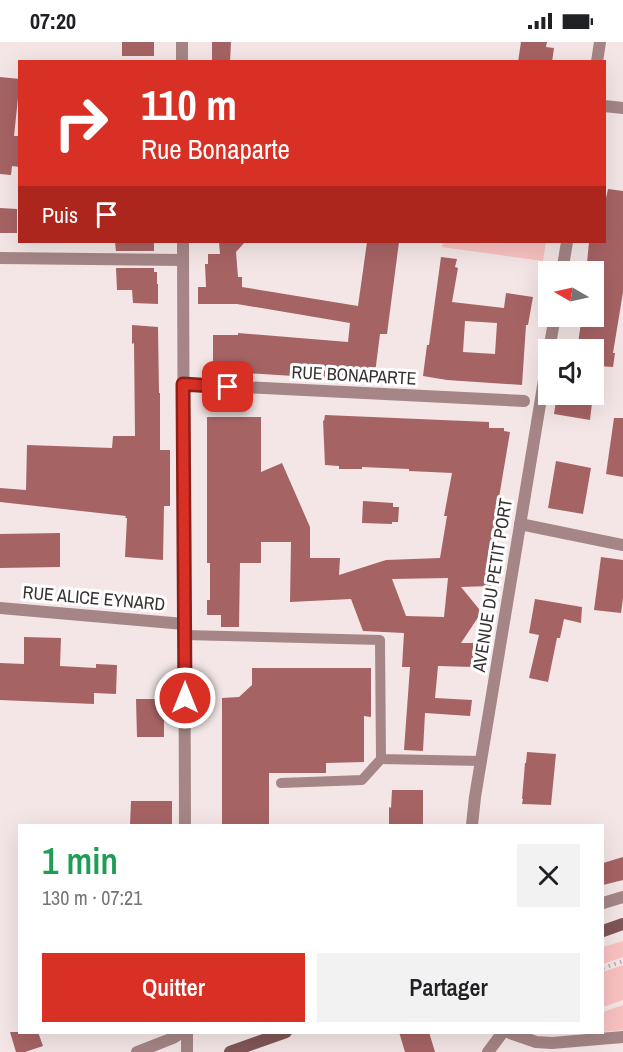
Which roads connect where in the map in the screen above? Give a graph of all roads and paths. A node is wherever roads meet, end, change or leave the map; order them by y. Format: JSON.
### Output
{"nodes":[{"id":1,"x":182,"y":42,"type":"edge"},
{"id":2,"x":600,"y":42,"type":"edge"},
{"id":3,"x":182,"y":60,"type":"edge"},
{"id":4,"x":597,"y":60,"type":"edge"},
{"id":5,"x":606,"y":106,"type":"edge"},
{"id":6,"x":623,"y":108,"type":"edge"},
{"id":7,"x":183,"y":243,"type":"edge"},
{"id":8,"x":567,"y":243,"type":"edge"},
{"id":9,"x":0,"y":258,"type":"edge"},
{"id":10,"x":182,"y":260,"type":"junction"},
{"id":11,"x":564,"y":261,"type":"edge"},
{"id":12,"x":183,"y":384,"type":"junction"},
{"id":13,"x":524,"y":401,"type":"dead end"},
{"id":14,"x":540,"y":405,"type":"edge"},
{"id":15,"x":520,"y":524,"type":"junction"},
{"id":16,"x":623,"y":545,"type":"edge"},
{"id":17,"x":0,"y":608,"type":"edge"},
{"id":18,"x":184,"y":630,"type":"junction"},
{"id":19,"x":381,"y":759,"type":"junction"},
{"id":20,"x":481,"y":761,"type":"junction"},
{"id":21,"x":281,"y":783,"type":"dead end"},
{"id":22,"x":185,"y":824,"type":"edge"},
{"id":23,"x":472,"y":824,"type":"edge"},
{"id":24,"x":623,"y":897,"type":"edge"},
{"id":25,"x":604,"y":903,"type":"edge"},
{"id":26,"x":623,"y":924,"type":"edge"},
{"id":27,"x":604,"y":931,"type":"edge"},
{"id":28,"x":623,"y":961,"type":"edge"},
{"id":29,"x":604,"y":968,"type":"edge"},
{"id":30,"x":179,"y":1034,"type":"edge"},
{"id":31,"x":187,"y":1034,"type":"edge"},
{"id":32,"x":280,"y":1034,"type":"edge"},
{"id":33,"x":506,"y":1034,"type":"edge"},
{"id":34,"x":507,"y":1034,"type":"edge"},
{"id":35,"x":514,"y":1034,"type":"edge"},
{"id":36,"x":532,"y":1034,"type":"edge"},
{"id":37,"x":623,"y":1037,"type":"edge"},
{"id":38,"x":552,"y":1043,"type":"junction"},
{"id":39,"x":137,"y":1052,"type":"edge"},
{"id":40,"x":187,"y":1052,"type":"edge"},
{"id":41,"x":230,"y":1052,"type":"edge"},
{"id":42,"x":488,"y":1052,"type":"edge"},
{"id":43,"x":496,"y":1052,"type":"edge"}],
"edges":[{"from":1,"to":3,"type":"street"},
{"from":2,"to":4,"type":"street"},
{"from":5,"to":6,"type":"street"},
{"from":7,"to":10,"type":"street"},
{"from":8,"to":11,"type":"street"},
{"from":9,"to":10,"type":"street"},
{"from":10,"to":12,"type":"street"},
{"from":12,"to":13,"type":"street","name":"RUE BONAPARTE"},
{"from":12,"to":18,"type":"street"},
{"from":14,"to":15,"type":"street","name":"AVENUE DU PETIT PORT"},
{"from":15,"to":16,"type":"street"},
{"from":15,"to":20,"type":"street","name":"AVENUE DU PETIT PORT"},
{"from":17,"to":18,"type":"street","name":"RUE ALICE EYNARD"},
{"from":18,"to":19,"type":"lane"},
{"from":18,"to":22,"type":"street"},
{"from":19,"to":20,"type":"lane"},
{"from":19,"to":21,"type":"lane"},
{"from":20,"to":23,"type":"street","name":"AVENUE DU PETIT PORT"},
{"from":24,"to":25,"type":"street"},
{"from":26,"to":27,"type":"main road"},
{"from":28,"to":29,"type":"path"},
{"from":30,"to":39,"type":"street"},
{"from":31,"to":40,"type":"street"},
{"from":32,"to":41,"type":"main road"},
{"from":33,"to":42,"type":"street"},
{"from":34,"to":43,"type":"street"},
{"from":35,"to":38,"type":"street"},
{"from":36,"to":38,"type":"street"},
{"from":37,"to":38,"type":"street"}]}
